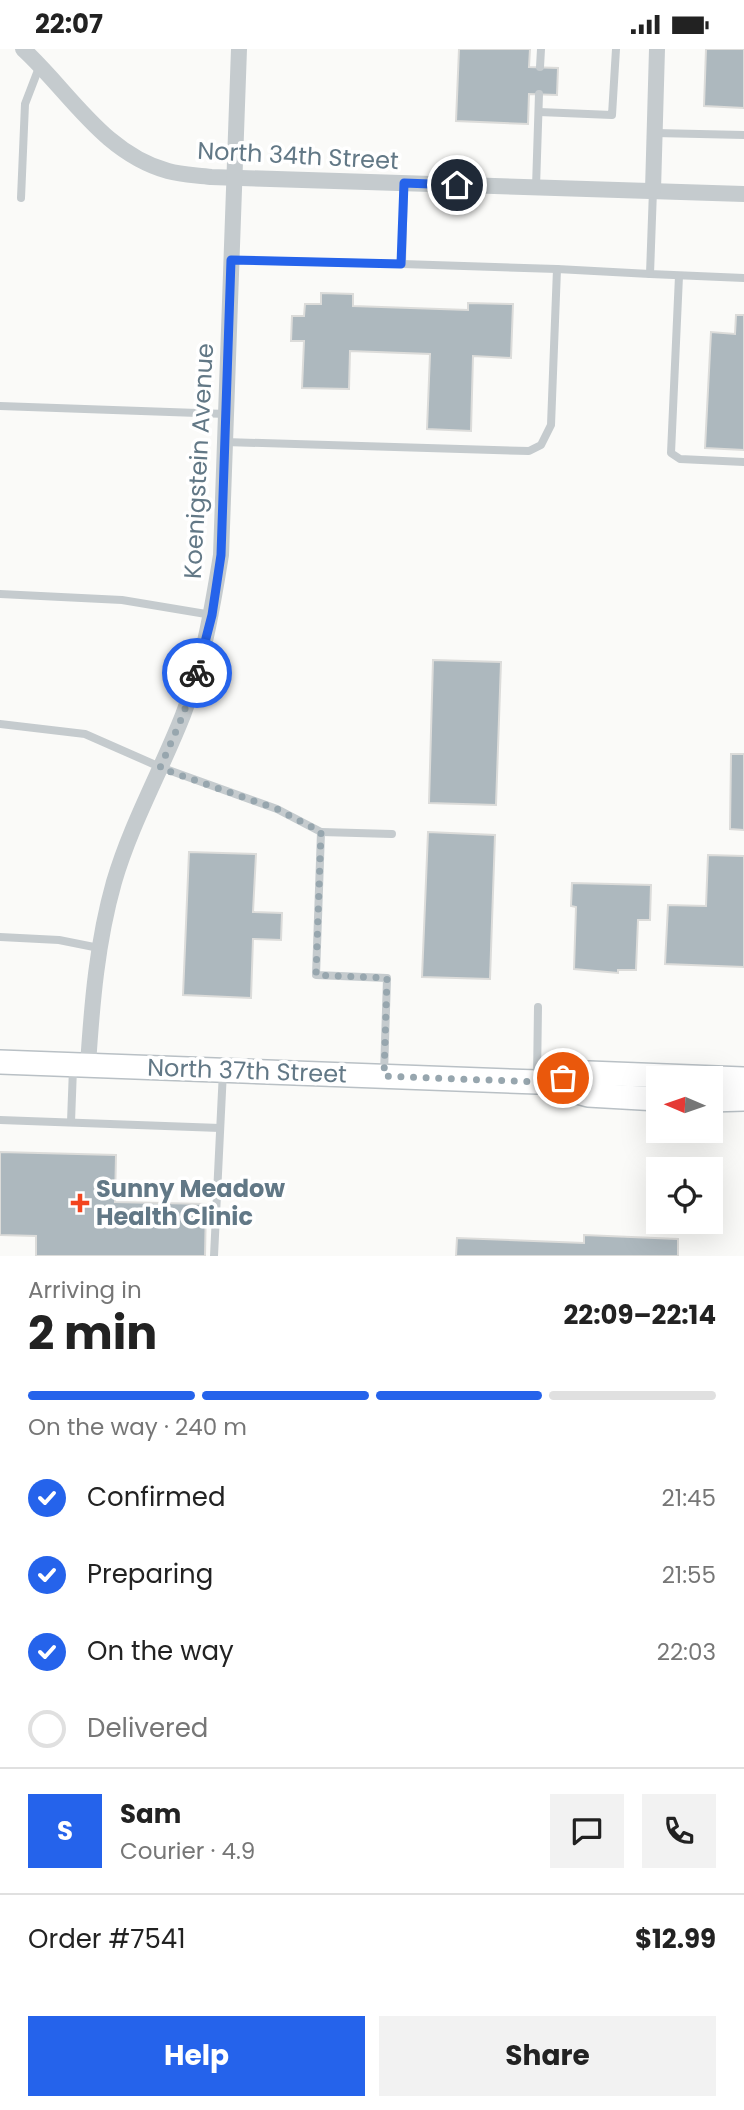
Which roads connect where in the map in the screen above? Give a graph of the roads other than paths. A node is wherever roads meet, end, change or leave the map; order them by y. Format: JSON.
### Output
{"nodes":[{"id":1,"x":23,"y":49,"type":"edge"},
{"id":2,"x":239,"y":49,"type":"edge"},
{"id":3,"x":541,"y":49,"type":"edge"},
{"id":4,"x":616,"y":49,"type":"edge"},
{"id":5,"x":657,"y":49,"type":"edge"},
{"id":6,"x":40,"y":65,"type":"junction"},
{"id":7,"x":540,"y":67,"type":"dead end"},
{"id":8,"x":539,"y":94,"type":"dead end"},
{"id":9,"x":539,"y":112,"type":"junction"},
{"id":10,"x":655,"y":132,"type":"junction"},
{"id":11,"x":744,"y":135,"type":"edge"},
{"id":12,"x":233,"y":178,"type":"junction"},
{"id":13,"x":404,"y":183,"type":"junction"},
{"id":14,"x":536,"y":187,"type":"junction"},
{"id":15,"x":653,"y":190,"type":"junction"},
{"id":16,"x":744,"y":194,"type":"edge"},
{"id":17,"x":21,"y":198,"type":"dead end"},
{"id":18,"x":231,"y":260,"type":"junction"},
{"id":19,"x":401,"y":264,"type":"junction"},
{"id":20,"x":557,"y":269,"type":"junction"},
{"id":21,"x":650,"y":274,"type":"junction"},
{"id":22,"x":679,"y":276,"type":"junction"},
{"id":23,"x":744,"y":278,"type":"edge"},
{"id":24,"x":0,"y":406,"type":"edge"},
{"id":25,"x":226,"y":414,"type":"junction"},
{"id":26,"x":225,"y":442,"type":"junction"},
{"id":27,"x":744,"y":462,"type":"edge"},
{"id":28,"x":0,"y":594,"type":"edge"},
{"id":29,"x":212,"y":615,"type":"junction"},
{"id":30,"x":0,"y":724,"type":"edge"},
{"id":31,"x":160,"y":768,"type":"junction"},
{"id":32,"x":321,"y":832,"type":"junction"},
{"id":33,"x":393,"y":834,"type":"dead end"},
{"id":34,"x":0,"y":937,"type":"edge"},
{"id":35,"x":99,"y":948,"type":"junction"},
{"id":36,"x":538,"y":1007,"type":"dead end"},
{"id":37,"x":0,"y":1062,"type":"edge"},
{"id":38,"x":81,"y":1065,"type":"junction"},
{"id":39,"x":223,"y":1071,"type":"junction"},
{"id":40,"x":384,"y":1076,"type":"junction"},
{"id":41,"x":744,"y":1079,"type":"edge"},
{"id":42,"x":537,"y":1082,"type":"junction"},
{"id":43,"x":646,"y":1098,"type":"edge"},
{"id":44,"x":744,"y":1099,"type":"edge"},
{"id":45,"x":723,"y":1100,"type":"edge"},
{"id":46,"x":0,"y":1120,"type":"edge"},
{"id":47,"x":71,"y":1122,"type":"junction"},
{"id":48,"x":220,"y":1128,"type":"junction"},
{"id":49,"x":214,"y":1256,"type":"edge"}],
"edges":[{"from":1,"to":6,"type":"street","name":"North 34th Street"},
{"from":2,"to":12,"type":"street","name":"Koenigstein Avenue"},
{"from":3,"to":7,"type":"lane"},
{"from":4,"to":9,"type":"lane"},
{"from":5,"to":10,"type":"street"},
{"from":6,"to":12,"type":"street","name":"North 34th Street"},
{"from":6,"to":17,"type":"lane"},
{"from":8,"to":9,"type":"lane"},
{"from":9,"to":14,"type":"lane"},
{"from":10,"to":11,"type":"lane"},
{"from":10,"to":15,"type":"street"},
{"from":12,"to":13,"type":"street","name":"North 34th Street"},
{"from":12,"to":18,"type":"street","name":"Koenigstein Avenue"},
{"from":13,"to":14,"type":"street","name":"North 34th Street"},
{"from":13,"to":19,"type":"lane"},
{"from":14,"to":15,"type":"street","name":"North 34th Street"},
{"from":15,"to":16,"type":"street","name":"North 34th Street"},
{"from":15,"to":21,"type":"lane"},
{"from":18,"to":19,"type":"lane"},
{"from":18,"to":25,"type":"street","name":"Koenigstein Avenue"},
{"from":19,"to":20,"type":"lane"},
{"from":20,"to":21,"type":"lane"},
{"from":20,"to":26,"type":"lane"},
{"from":21,"to":22,"type":"lane"},
{"from":22,"to":23,"type":"lane"},
{"from":22,"to":27,"type":"lane"},
{"from":24,"to":25,"type":"lane"},
{"from":25,"to":26,"type":"street","name":"Koenigstein Avenue"},
{"from":26,"to":29,"type":"street","name":"Koenigstein Avenue"},
{"from":28,"to":29,"type":"lane"},
{"from":29,"to":31,"type":"street","name":"Koenigstein Avenue"},
{"from":30,"to":31,"type":"lane"},
{"from":31,"to":32,"type":"lane"},
{"from":31,"to":35,"type":"street","name":"Koenigstein Avenue"},
{"from":32,"to":33,"type":"lane"},
{"from":32,"to":40,"type":"lane"},
{"from":34,"to":35,"type":"lane"},
{"from":35,"to":38,"type":"street","name":"Koenigstein Avenue"},
{"from":36,"to":42,"type":"lane"},
{"from":37,"to":38,"type":"street","name":"North 37th Street"},
{"from":38,"to":39,"type":"street","name":"North 37th Street"},
{"from":38,"to":47,"type":"lane"},
{"from":39,"to":40,"type":"street","name":"North 37th Street"},
{"from":39,"to":48,"type":"lane"},
{"from":40,"to":42,"type":"street","name":"North 37th Street"},
{"from":41,"to":42,"type":"street","name":"North 37th Street"},
{"from":42,"to":43,"type":"street","name":"North 37th Street"},
{"from":44,"to":45,"type":"street"},
{"from":46,"to":47,"type":"lane"},
{"from":47,"to":48,"type":"lane"},
{"from":48,"to":49,"type":"lane"}]}
